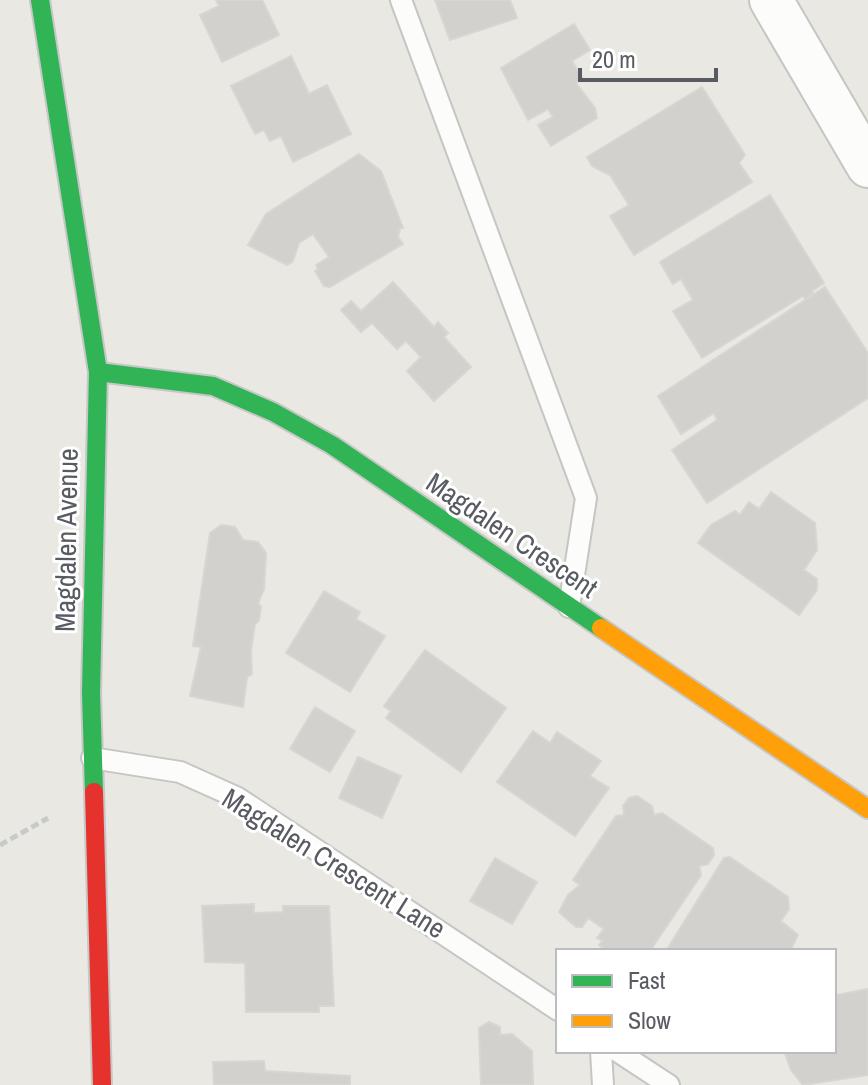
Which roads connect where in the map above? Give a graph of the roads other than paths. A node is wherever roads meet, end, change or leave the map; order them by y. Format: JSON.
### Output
{"nodes":[{"id":1,"x":40,"y":0,"type":"edge"},
{"id":2,"x":401,"y":0,"type":"edge"},
{"id":3,"x":771,"y":0,"type":"edge"},
{"id":4,"x":868,"y":166,"type":"edge"},
{"id":5,"x":98,"y":372,"type":"junction"},
{"id":6,"x":569,"y":607,"type":"junction"},
{"id":7,"x":92,"y":758,"type":"junction"},
{"id":8,"x":868,"y":809,"type":"edge"},
{"id":9,"x":556,"y":1009,"type":"edge"},
{"id":10,"x":601,"y":1053,"type":"edge"},
{"id":11,"x":620,"y":1053,"type":"edge"},
{"id":12,"x":102,"y":1085,"type":"edge"},
{"id":13,"x":603,"y":1085,"type":"edge"},
{"id":14,"x":669,"y":1085,"type":"edge"}],
"edges":[{"from":1,"to":5,"type":"street","name":"Magdalen Avenue"},
{"from":2,"to":6,"type":"lane"},
{"from":3,"to":4,"type":"street"},
{"from":5,"to":6,"type":"street","name":"Magdalen Crescent"},
{"from":5,"to":7,"type":"street","name":"Magdalen Avenue"},
{"from":6,"to":8,"type":"street","name":"Magdalen Crescent"},
{"from":7,"to":9,"type":"lane","name":"Magdalen Crescent Lane"},
{"from":7,"to":12,"type":"street","name":"Magdalen Avenue"},
{"from":10,"to":13,"type":"lane"},
{"from":11,"to":14,"type":"lane"}]}
